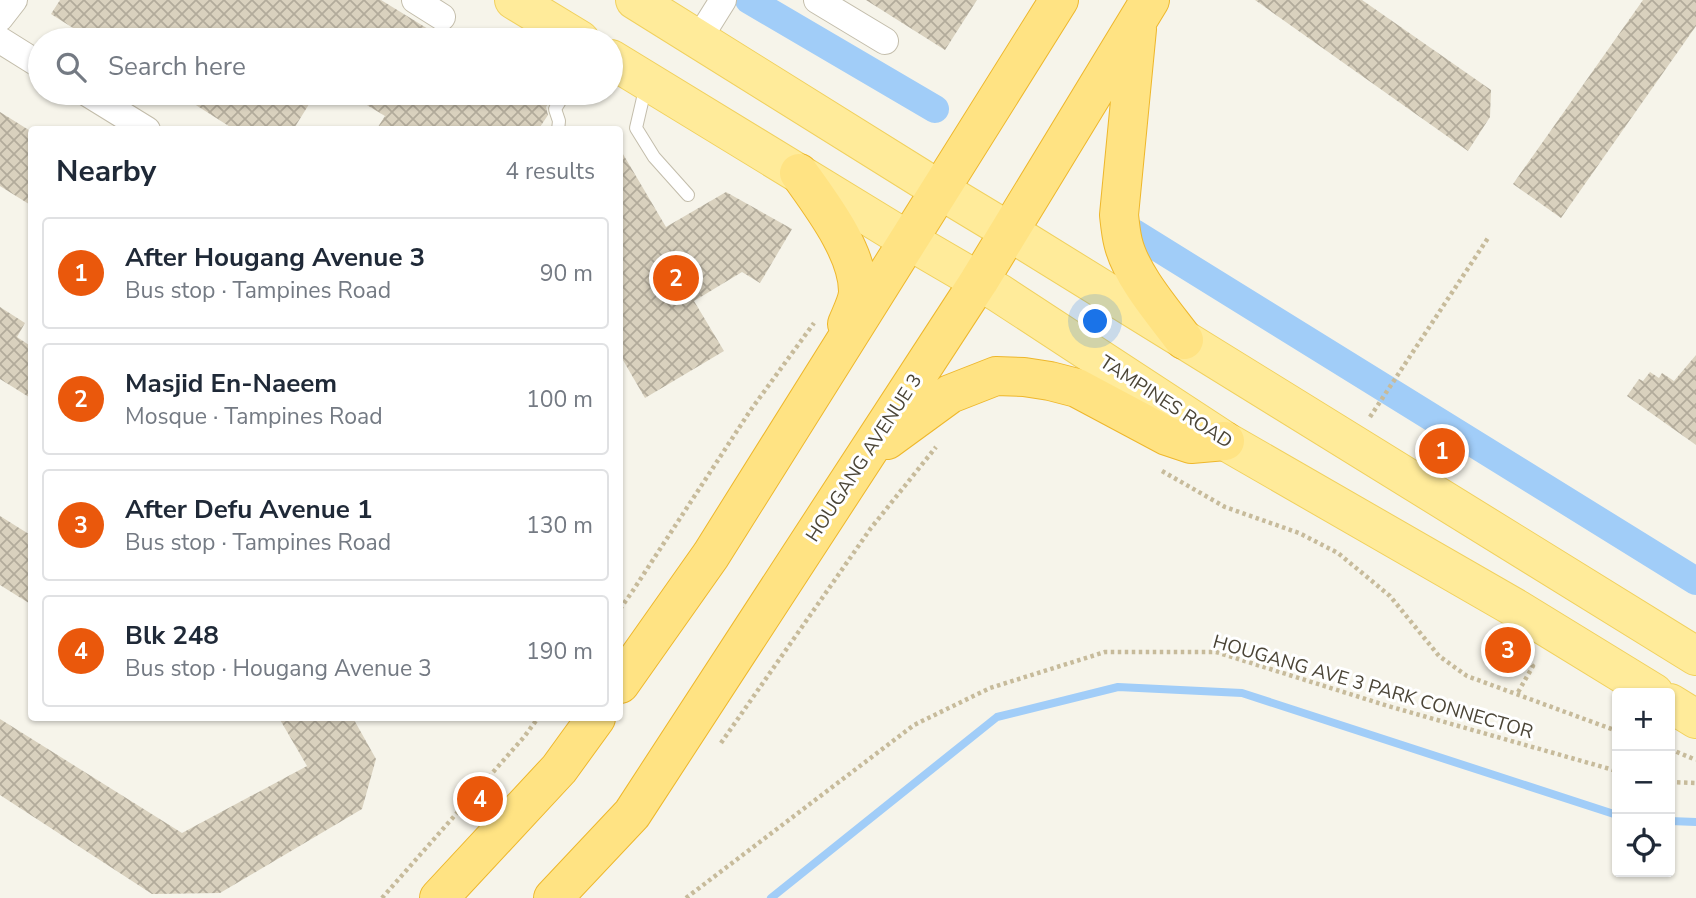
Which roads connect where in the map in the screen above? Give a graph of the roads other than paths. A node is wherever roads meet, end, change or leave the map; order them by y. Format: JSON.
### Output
{"nodes":[{"id":1,"x":14,"y":0,"type":"edge"},
{"id":2,"x":415,"y":0,"type":"edge"},
{"id":3,"x":514,"y":0,"type":"edge"},
{"id":4,"x":635,"y":0,"type":"edge"},
{"id":5,"x":817,"y":0,"type":"edge"},
{"id":6,"x":1059,"y":0,"type":"edge"},
{"id":7,"x":722,"y":1,"type":"edge"},
{"id":8,"x":1144,"y":10,"type":"edge"},
{"id":9,"x":442,"y":17,"type":"dead end"},
{"id":10,"x":0,"y":18,"type":"edge"},
{"id":11,"x":560,"y":28,"type":"edge"},
{"id":12,"x":0,"y":40,"type":"edge"},
{"id":13,"x":698,"y":40,"type":"junction"},
{"id":14,"x":885,"y":41,"type":"dead end"},
{"id":15,"x":28,"y":58,"type":"edge"},
{"id":16,"x":623,"y":66,"type":"edge"},
{"id":17,"x":647,"y":81,"type":"junction"},
{"id":18,"x":106,"y":105,"type":"edge"},
{"id":19,"x":558,"y":105,"type":"edge"},
{"id":20,"x":141,"y":126,"type":"edge"},
{"id":21,"x":558,"y":126,"type":"edge"},
{"id":22,"x":799,"y":173,"type":"junction"},
{"id":23,"x":940,"y":190,"type":"junction"},
{"id":24,"x":688,"y":195,"type":"dead end"},
{"id":25,"x":1010,"y":232,"type":"junction"},
{"id":26,"x":908,"y":240,"type":"junction"},
{"id":27,"x":979,"y":281,"type":"junction"},
{"id":28,"x":1184,"y":340,"type":"junction"},
{"id":29,"x":834,"y":358,"type":"junction"},
{"id":30,"x":1225,"y":441,"type":"junction"},
{"id":31,"x":866,"y":456,"type":"junction"},
{"id":32,"x":1696,"y":656,"type":"edge"},
{"id":33,"x":623,"y":680,"type":"edge"},
{"id":34,"x":1646,"y":688,"type":"edge"},
{"id":35,"x":1675,"y":706,"type":"edge"},
{"id":36,"x":1696,"y":719,"type":"edge"},
{"id":37,"x":594,"y":721,"type":"edge"},
{"id":38,"x":439,"y":898,"type":"edge"},
{"id":39,"x":553,"y":898,"type":"edge"}],
"edges":[{"from":1,"to":10,"type":"street"},
{"from":2,"to":9,"type":"street"},
{"from":3,"to":11,"type":"main road"},
{"from":4,"to":13,"type":"main road"},
{"from":5,"to":14,"type":"street"},
{"from":6,"to":23,"type":"highway"},
{"from":7,"to":13,"type":"street"},
{"from":8,"to":25,"type":"highway","name":"HOUGANG AVENUE 3"},
{"from":8,"to":28,"type":"highway"},
{"from":12,"to":15,"type":"street"},
{"from":13,"to":23,"type":"main road"},
{"from":16,"to":17,"type":"main road","name":"TAMPINES ROAD"},
{"from":17,"to":22,"type":"main road","name":"TAMPINES ROAD"},
{"from":17,"to":24,"type":"lane"},
{"from":18,"to":20,"type":"street"},
{"from":19,"to":21,"type":"lane"},
{"from":22,"to":26,"type":"main road","name":"TAMPINES ROAD"},
{"from":22,"to":29,"type":"highway"},
{"from":23,"to":25,"type":"main road"},
{"from":23,"to":26,"type":"highway"},
{"from":25,"to":27,"type":"highway","name":"HOUGANG AVENUE 3"},
{"from":25,"to":28,"type":"main road"},
{"from":26,"to":27,"type":"main road","name":"TAMPINES ROAD"},
{"from":26,"to":29,"type":"highway"},
{"from":27,"to":30,"type":"main road","name":"TAMPINES ROAD"},
{"from":27,"to":31,"type":"highway","name":"HOUGANG AVENUE 3"},
{"from":28,"to":32,"type":"main road"},
{"from":29,"to":33,"type":"highway"},
{"from":30,"to":31,"type":"highway"},
{"from":30,"to":34,"type":"main road","name":"TAMPINES ROAD"},
{"from":31,"to":39,"type":"highway","name":"HOUGANG AVENUE 3"},
{"from":35,"to":36,"type":"main road"},
{"from":37,"to":38,"type":"highway"}]}
